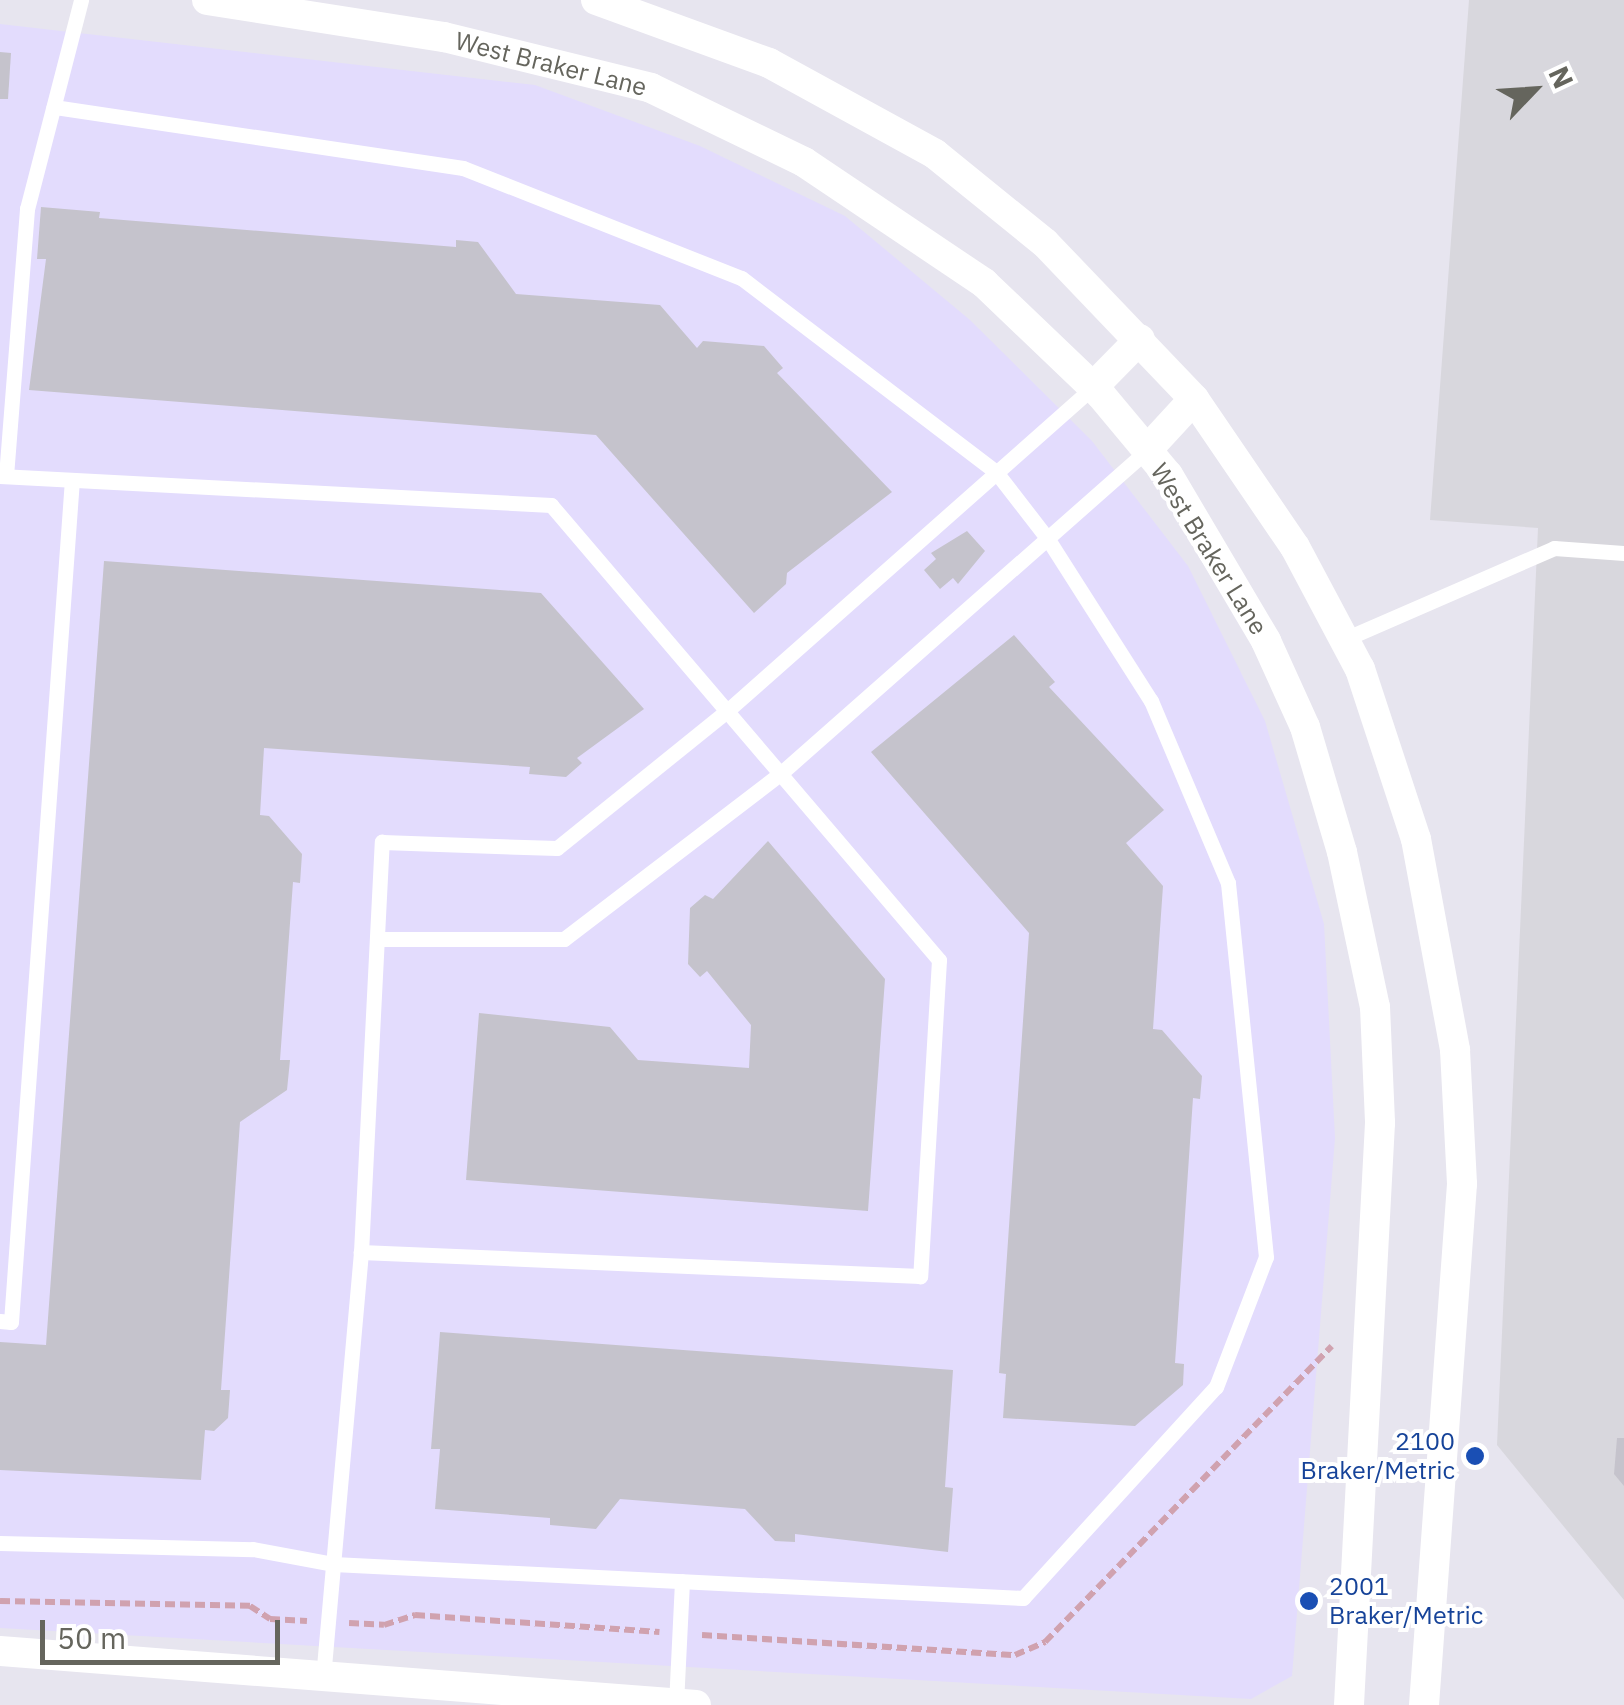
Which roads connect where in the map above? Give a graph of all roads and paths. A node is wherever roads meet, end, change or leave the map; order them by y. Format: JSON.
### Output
{"nodes":[{"id":1,"x":81,"y":0,"type":"edge"},
{"id":2,"x":207,"y":0,"type":"edge"},
{"id":3,"x":596,"y":0,"type":"edge"},
{"id":4,"x":347,"y":11,"type":"edge"},
{"id":5,"x":54,"y":107,"type":"junction"},
{"id":6,"x":1140,"y":339,"type":"junction"},
{"id":7,"x":1092,"y":388,"type":"junction"},
{"id":8,"x":1194,"y":399,"type":"junction"},
{"id":9,"x":1147,"y":450,"type":"junction"},
{"id":10,"x":996,"y":472,"type":"junction"},
{"id":11,"x":3,"y":476,"type":"edge"},
{"id":12,"x":72,"y":480,"type":"junction"},
{"id":13,"x":1048,"y":538,"type":"junction"},
{"id":14,"x":1624,"y":553,"type":"edge"},
{"id":15,"x":1344,"y":639,"type":"junction"},
{"id":16,"x":727,"y":711,"type":"junction"},
{"id":17,"x":780,"y":774,"type":"junction"},
{"id":18,"x":377,"y":939,"type":"junction"},
{"id":19,"x":361,"y":1252,"type":"junction"},
{"id":20,"x":0,"y":1321,"type":"edge"},
{"id":21,"x":0,"y":1544,"type":"edge"},
{"id":22,"x":333,"y":1564,"type":"junction"},
{"id":23,"x":682,"y":1582,"type":"junction"},
{"id":24,"x":0,"y":1650,"type":"edge"},
{"id":25,"x":322,"y":1692,"type":"edge"},
{"id":26,"x":686,"y":1704,"type":"edge"},
{"id":27,"x":1348,"y":1705,"type":"edge"},
{"id":28,"x":1424,"y":1705,"type":"edge"}],
"edges":[{"from":1,"to":5,"type":"lane"},
{"from":2,"to":4,"type":"main road","name":"West Braker Lane"},
{"from":3,"to":6,"type":"main road"},
{"from":4,"to":7,"type":"main road","name":"West Braker Lane"},
{"from":5,"to":10,"type":"lane"},
{"from":5,"to":11,"type":"lane"},
{"from":6,"to":7,"type":"main road"},
{"from":6,"to":8,"type":"main road"},
{"from":7,"to":9,"type":"main road","name":"West Braker Lane"},
{"from":7,"to":10,"type":"lane"},
{"from":8,"to":9,"type":"main road"},
{"from":8,"to":15,"type":"main road"},
{"from":9,"to":13,"type":"lane"},
{"from":9,"to":27,"type":"main road","name":"West Braker Lane"},
{"from":10,"to":13,"type":"lane"},
{"from":10,"to":16,"type":"lane"},
{"from":11,"to":12,"type":"lane"},
{"from":12,"to":16,"type":"lane"},
{"from":12,"to":20,"type":"lane"},
{"from":13,"to":17,"type":"lane"},
{"from":13,"to":23,"type":"lane"},
{"from":14,"to":15,"type":"lane"},
{"from":15,"to":28,"type":"main road"},
{"from":16,"to":17,"type":"lane"},
{"from":16,"to":18,"type":"lane"},
{"from":17,"to":18,"type":"lane"},
{"from":17,"to":19,"type":"lane"},
{"from":18,"to":19,"type":"lane"},
{"from":19,"to":22,"type":"lane"},
{"from":21,"to":22,"type":"lane"},
{"from":22,"to":23,"type":"lane"},
{"from":22,"to":25,"type":"lane"},
{"from":23,"to":26,"type":"lane"},
{"from":24,"to":25,"type":"main road"},
{"from":25,"to":26,"type":"main road"}]}
